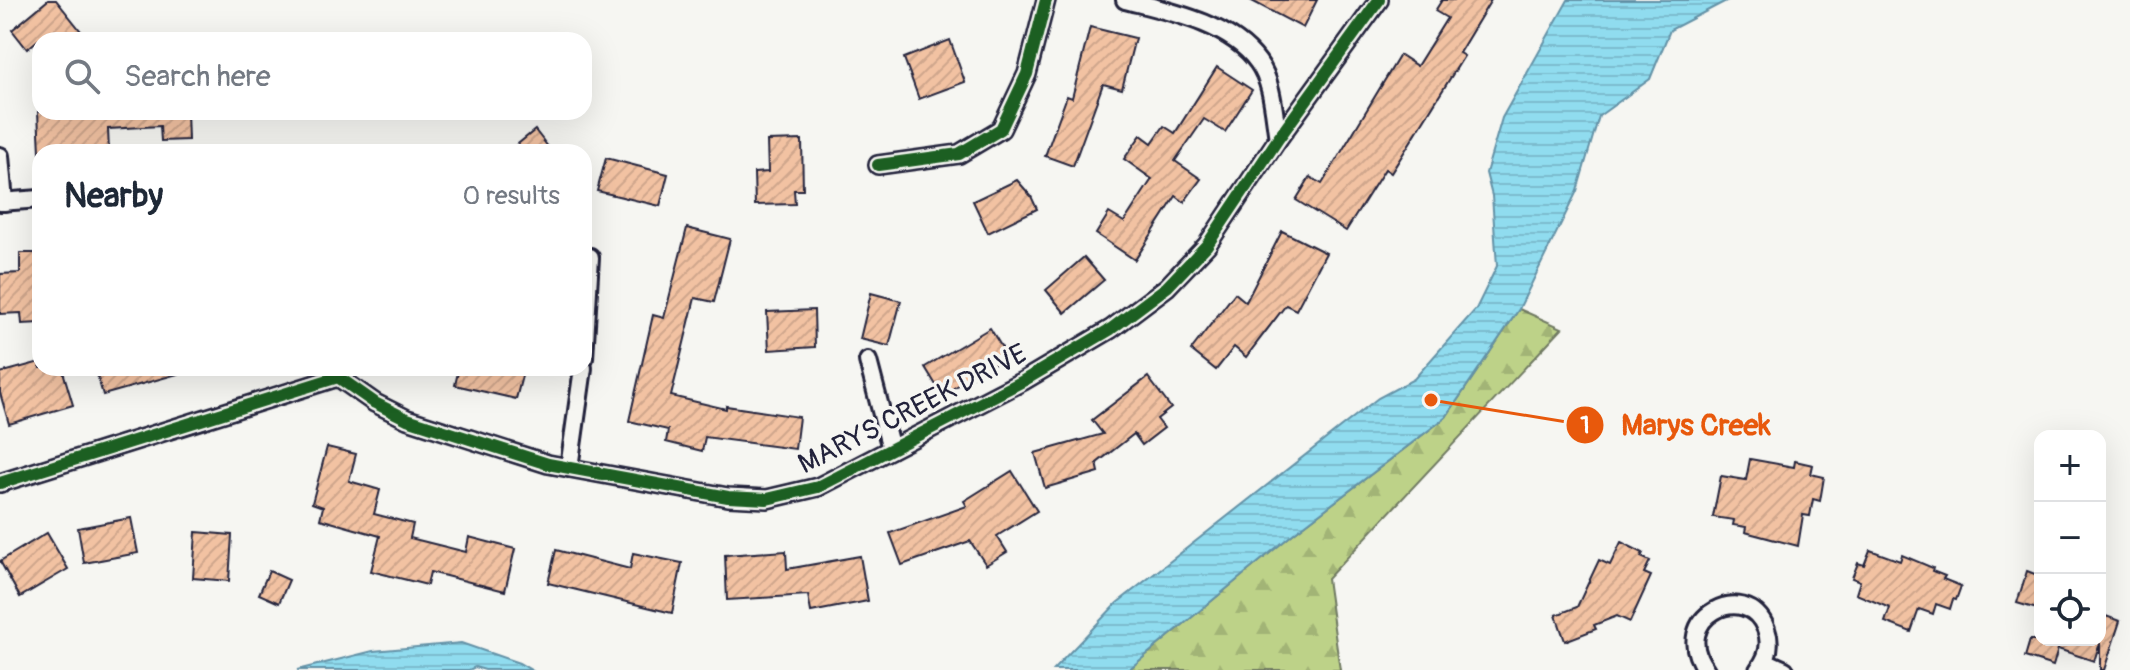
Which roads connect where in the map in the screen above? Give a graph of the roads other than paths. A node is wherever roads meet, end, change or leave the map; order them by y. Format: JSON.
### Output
{"nodes":[{"id":1,"x":1046,"y":0,"type":"edge"},
{"id":2,"x":1125,"y":0,"type":"edge"},
{"id":3,"x":1379,"y":0,"type":"edge"},
{"id":4,"x":1278,"y":139,"type":"junction"},
{"id":5,"x":0,"y":156,"type":"edge"},
{"id":6,"x":878,"y":165,"type":"dead end"},
{"id":7,"x":32,"y":200,"type":"edge"},
{"id":8,"x":2,"y":202,"type":"edge"},
{"id":9,"x":868,"y":361,"type":"dead end"},
{"id":10,"x":323,"y":376,"type":"edge"},
{"id":11,"x":340,"y":376,"type":"edge"},
{"id":12,"x":582,"y":376,"type":"edge"},
{"id":13,"x":891,"y":449,"type":"junction"},
{"id":14,"x":569,"y":468,"type":"junction"},
{"id":15,"x":0,"y":483,"type":"edge"},
{"id":16,"x":1762,"y":665,"type":"edge"},
{"id":17,"x":1706,"y":670,"type":"edge"},
{"id":18,"x":1785,"y":670,"type":"edge"}],
"edges":[{"from":1,"to":6,"type":"street"},
{"from":2,"to":4,"type":"street"},
{"from":3,"to":4,"type":"street","name":"MARYS CREEK DRIVE"},
{"from":4,"to":13,"type":"street","name":"MARYS CREEK DRIVE"},
{"from":5,"to":8,"type":"street"},
{"from":7,"to":8,"type":"street"},
{"from":9,"to":13,"type":"street"},
{"from":10,"to":15,"type":"street","name":"MARYS CREEK DRIVE"},
{"from":11,"to":14,"type":"street","name":"MARYS CREEK DRIVE"},
{"from":12,"to":14,"type":"street"},
{"from":13,"to":14,"type":"street","name":"MARYS CREEK DRIVE"},
{"from":16,"to":17,"type":"street"},
{"from":16,"to":18,"type":"street"}]}
